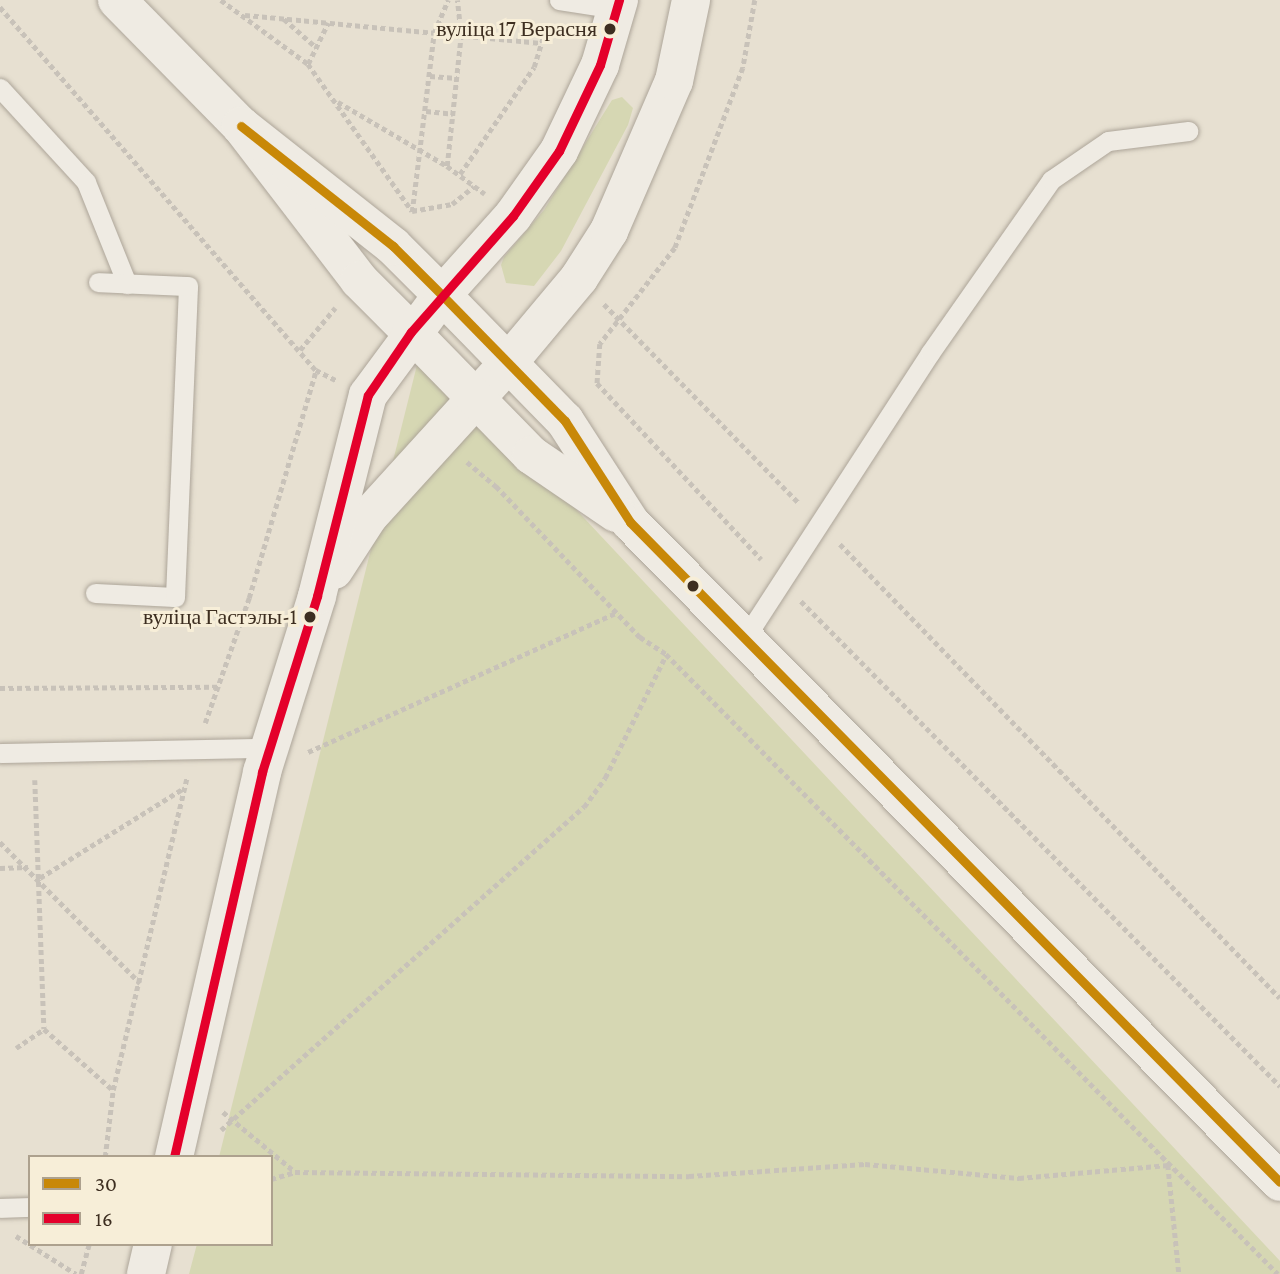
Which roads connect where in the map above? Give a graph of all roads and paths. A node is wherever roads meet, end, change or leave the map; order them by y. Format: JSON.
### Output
{"nodes":[{"id":1,"x":117,"y":0,"type":"edge"},
{"id":2,"x":222,"y":0,"type":"edge"},
{"id":3,"x":448,"y":0,"type":"edge"},
{"id":4,"x":457,"y":0,"type":"edge"},
{"id":5,"x":559,"y":0,"type":"edge"},
{"id":6,"x":691,"y":0,"type":"edge"},
{"id":7,"x":755,"y":0,"type":"edge"},
{"id":8,"x":618,"y":5,"type":"edge"},
{"id":9,"x":0,"y":8,"type":"edge"},
{"id":10,"x":244,"y":15,"type":"junction"},
{"id":11,"x":284,"y":18,"type":"junction"},
{"id":12,"x":549,"y":21,"type":"dead end"},
{"id":13,"x":328,"y":23,"type":"junction"},
{"id":14,"x":434,"y":33,"type":"junction"},
{"id":15,"x":461,"y":36,"type":"junction"},
{"id":16,"x":541,"y":43,"type":"junction"},
{"id":17,"x":316,"y":47,"type":"junction"},
{"id":18,"x":308,"y":64,"type":"junction"},
{"id":19,"x":430,"y":76,"type":"junction"},
{"id":20,"x":457,"y":78,"type":"junction"},
{"id":21,"x":0,"y":89,"type":"edge"},
{"id":22,"x":338,"y":102,"type":"junction"},
{"id":23,"x":426,"y":111,"type":"junction"},
{"id":24,"x":453,"y":114,"type":"junction"},
{"id":25,"x":241,"y":126,"type":"junction"},
{"id":26,"x":1188,"y":131,"type":"dead end"},
{"id":27,"x":422,"y":153,"type":"junction"},
{"id":28,"x":447,"y":166,"type":"junction"},
{"id":29,"x":460,"y":174,"type":"junction"},
{"id":30,"x":474,"y":186,"type":"junction"},
{"id":31,"x":412,"y":211,"type":"junction"},
{"id":32,"x":513,"y":216,"type":"junction"},
{"id":33,"x":393,"y":246,"type":"junction"},
{"id":34,"x":579,"y":278,"type":"junction"},
{"id":35,"x":359,"y":280,"type":"junction"},
{"id":36,"x":98,"y":282,"type":"dead end"},
{"id":37,"x":127,"y":284,"type":"junction"},
{"id":38,"x":442,"y":295,"type":"junction"},
{"id":39,"x":617,"y":318,"type":"junction"},
{"id":40,"x":411,"y":332,"type":"junction"},
{"id":41,"x":300,"y":350,"type":"junction"},
{"id":42,"x":508,"y":363,"type":"junction"},
{"id":43,"x":368,"y":395,"type":"junction"},
{"id":44,"x":478,"y":401,"type":"junction"},
{"id":45,"x":441,"y":441,"type":"junction"},
{"id":46,"x":630,"y":522,"type":"junction"},
{"id":47,"x":820,"y":523,"type":"junction"},
{"id":48,"x":781,"y":581,"type":"junction"},
{"id":49,"x":95,"y":593,"type":"dead end"},
{"id":50,"x":317,"y":596,"type":"junction"},
{"id":51,"x":618,"y":612,"type":"junction"},
{"id":52,"x":743,"y":641,"type":"junction"},
{"id":53,"x":666,"y":654,"type":"junction"},
{"id":54,"x":218,"y":687,"type":"dead end"},
{"id":55,"x":0,"y":688,"type":"edge"},
{"id":56,"x":34,"y":752,"type":"junction"},
{"id":57,"x":0,"y":753,"type":"edge"},
{"id":58,"x":267,"y":760,"type":"junction"},
{"id":59,"x":184,"y":788,"type":"dead end"},
{"id":60,"x":0,"y":842,"type":"edge"},
{"id":61,"x":28,"y":867,"type":"junction"},
{"id":62,"x":0,"y":868,"type":"edge"},
{"id":63,"x":40,"y":878,"type":"junction"},
{"id":64,"x":140,"y":983,"type":"dead end"},
{"id":65,"x":1280,"y":998,"type":"edge"},
{"id":66,"x":44,"y":1029,"type":"junction"},
{"id":67,"x":16,"y":1048,"type":"dead end"},
{"id":68,"x":193,"y":1078,"type":"junction"},
{"id":69,"x":1280,"y":1086,"type":"edge"},
{"id":70,"x":113,"y":1090,"type":"dead end"},
{"id":71,"x":230,"y":1120,"type":"junction"},
{"id":72,"x":214,"y":1138,"type":"dead end"},
{"id":73,"x":174,"y":1155,"type":"edge"},
{"id":74,"x":1168,"y":1165,"type":"junction"},
{"id":75,"x":295,"y":1172,"type":"junction"},
{"id":76,"x":273,"y":1178,"type":"edge"},
{"id":77,"x":1280,"y":1182,"type":"edge"},
{"id":78,"x":28,"y":1207,"type":"edge"},
{"id":79,"x":0,"y":1208,"type":"edge"},
{"id":80,"x":4,"y":1229,"type":"dead end"},
{"id":81,"x":28,"y":1244,"type":"edge"},
{"id":82,"x":32,"y":1246,"type":"edge"},
{"id":83,"x":88,"y":1246,"type":"edge"},
{"id":84,"x":153,"y":1246,"type":"edge"},
{"id":85,"x":78,"y":1274,"type":"edge"},
{"id":86,"x":146,"y":1274,"type":"edge"},
{"id":87,"x":1178,"y":1274,"type":"edge"},
{"id":88,"x":1278,"y":1274,"type":"edge"}],
"edges":[{"from":1,"to":25,"type":"main road"},
{"from":2,"to":10,"type":"path"},
{"from":3,"to":14,"type":"path"},
{"from":4,"to":15,"type":"path"},
{"from":5,"to":8,"type":"lane"},
{"from":6,"to":34,"type":"main road"},
{"from":7,"to":39,"type":"path"},
{"from":8,"to":32,"type":"main road"},
{"from":9,"to":41,"type":"path"},
{"from":10,"to":11,"type":"path"},
{"from":10,"to":18,"type":"path"},
{"from":11,"to":13,"type":"path"},
{"from":11,"to":17,"type":"path"},
{"from":12,"to":16,"type":"path"},
{"from":13,"to":14,"type":"path"},
{"from":13,"to":17,"type":"path"},
{"from":14,"to":15,"type":"path"},
{"from":14,"to":19,"type":"path"},
{"from":15,"to":16,"type":"path"},
{"from":15,"to":20,"type":"path"},
{"from":16,"to":29,"type":"path"},
{"from":17,"to":18,"type":"path"},
{"from":18,"to":22,"type":"path"},
{"from":19,"to":20,"type":"path"},
{"from":19,"to":23,"type":"path"},
{"from":20,"to":24,"type":"path"},
{"from":21,"to":37,"type":"lane"},
{"from":22,"to":27,"type":"path"},
{"from":22,"to":31,"type":"path"},
{"from":23,"to":24,"type":"path"},
{"from":23,"to":27,"type":"path"},
{"from":24,"to":28,"type":"path"},
{"from":25,"to":33,"type":"main road"},
{"from":25,"to":35,"type":"main road"},
{"from":26,"to":47,"type":"lane"},
{"from":27,"to":28,"type":"path"},
{"from":27,"to":31,"type":"path"},
{"from":28,"to":29,"type":"path"},
{"from":29,"to":30,"type":"path"},
{"from":30,"to":31,"type":"path"},
{"from":30,"to":32,"type":"path"},
{"from":31,"to":33,"type":"path"},
{"from":32,"to":38,"type":"main road"},
{"from":33,"to":38,"type":"main road"},
{"from":34,"to":39,"type":"path"},
{"from":34,"to":42,"type":"main road"},
{"from":35,"to":40,"type":"main road"},
{"from":35,"to":41,"type":"path"},
{"from":36,"to":37,"type":"lane"},
{"from":37,"to":49,"type":"lane"},
{"from":38,"to":40,"type":"main road"},
{"from":38,"to":42,"type":"main road"},
{"from":39,"to":47,"type":"path"},
{"from":39,"to":48,"type":"path"},
{"from":40,"to":43,"type":"main road"},
{"from":40,"to":44,"type":"main road"},
{"from":41,"to":43,"type":"path"},
{"from":42,"to":44,"type":"main road"},
{"from":42,"to":46,"type":"main road"},
{"from":43,"to":50,"type":"main road"},
{"from":44,"to":45,"type":"main road"},
{"from":44,"to":46,"type":"main road"},
{"from":45,"to":50,"type":"main road"},
{"from":45,"to":51,"type":"path"},
{"from":46,"to":52,"type":"main road"},
{"from":47,"to":48,"type":"lane"},
{"from":47,"to":65,"type":"path"},
{"from":48,"to":52,"type":"lane"},
{"from":48,"to":69,"type":"path"},
{"from":50,"to":58,"type":"main road"},
{"from":51,"to":53,"type":"path"},
{"from":51,"to":58,"type":"path"},
{"from":52,"to":77,"type":"main road"},
{"from":53,"to":71,"type":"path"},
{"from":53,"to":74,"type":"path"},
{"from":54,"to":55,"type":"path"},
{"from":56,"to":57,"type":"lane"},
{"from":56,"to":58,"type":"lane"},
{"from":56,"to":63,"type":"path"},
{"from":58,"to":68,"type":"main road"},
{"from":59,"to":63,"type":"path"},
{"from":60,"to":61,"type":"path"},
{"from":61,"to":62,"type":"path"},
{"from":61,"to":63,"type":"path"},
{"from":63,"to":64,"type":"path"},
{"from":63,"to":66,"type":"path"},
{"from":66,"to":67,"type":"path"},
{"from":66,"to":70,"type":"path"},
{"from":68,"to":71,"type":"path"},
{"from":68,"to":73,"type":"main road"},
{"from":71,"to":72,"type":"path"},
{"from":71,"to":75,"type":"path"},
{"from":74,"to":75,"type":"path"},
{"from":74,"to":87,"type":"path"},
{"from":74,"to":88,"type":"path"},
{"from":75,"to":76,"type":"path"},
{"from":78,"to":79,"type":"lane"},
{"from":80,"to":81,"type":"path"},
{"from":82,"to":85,"type":"path"},
{"from":83,"to":85,"type":"path"},
{"from":84,"to":86,"type":"main road"}]}
